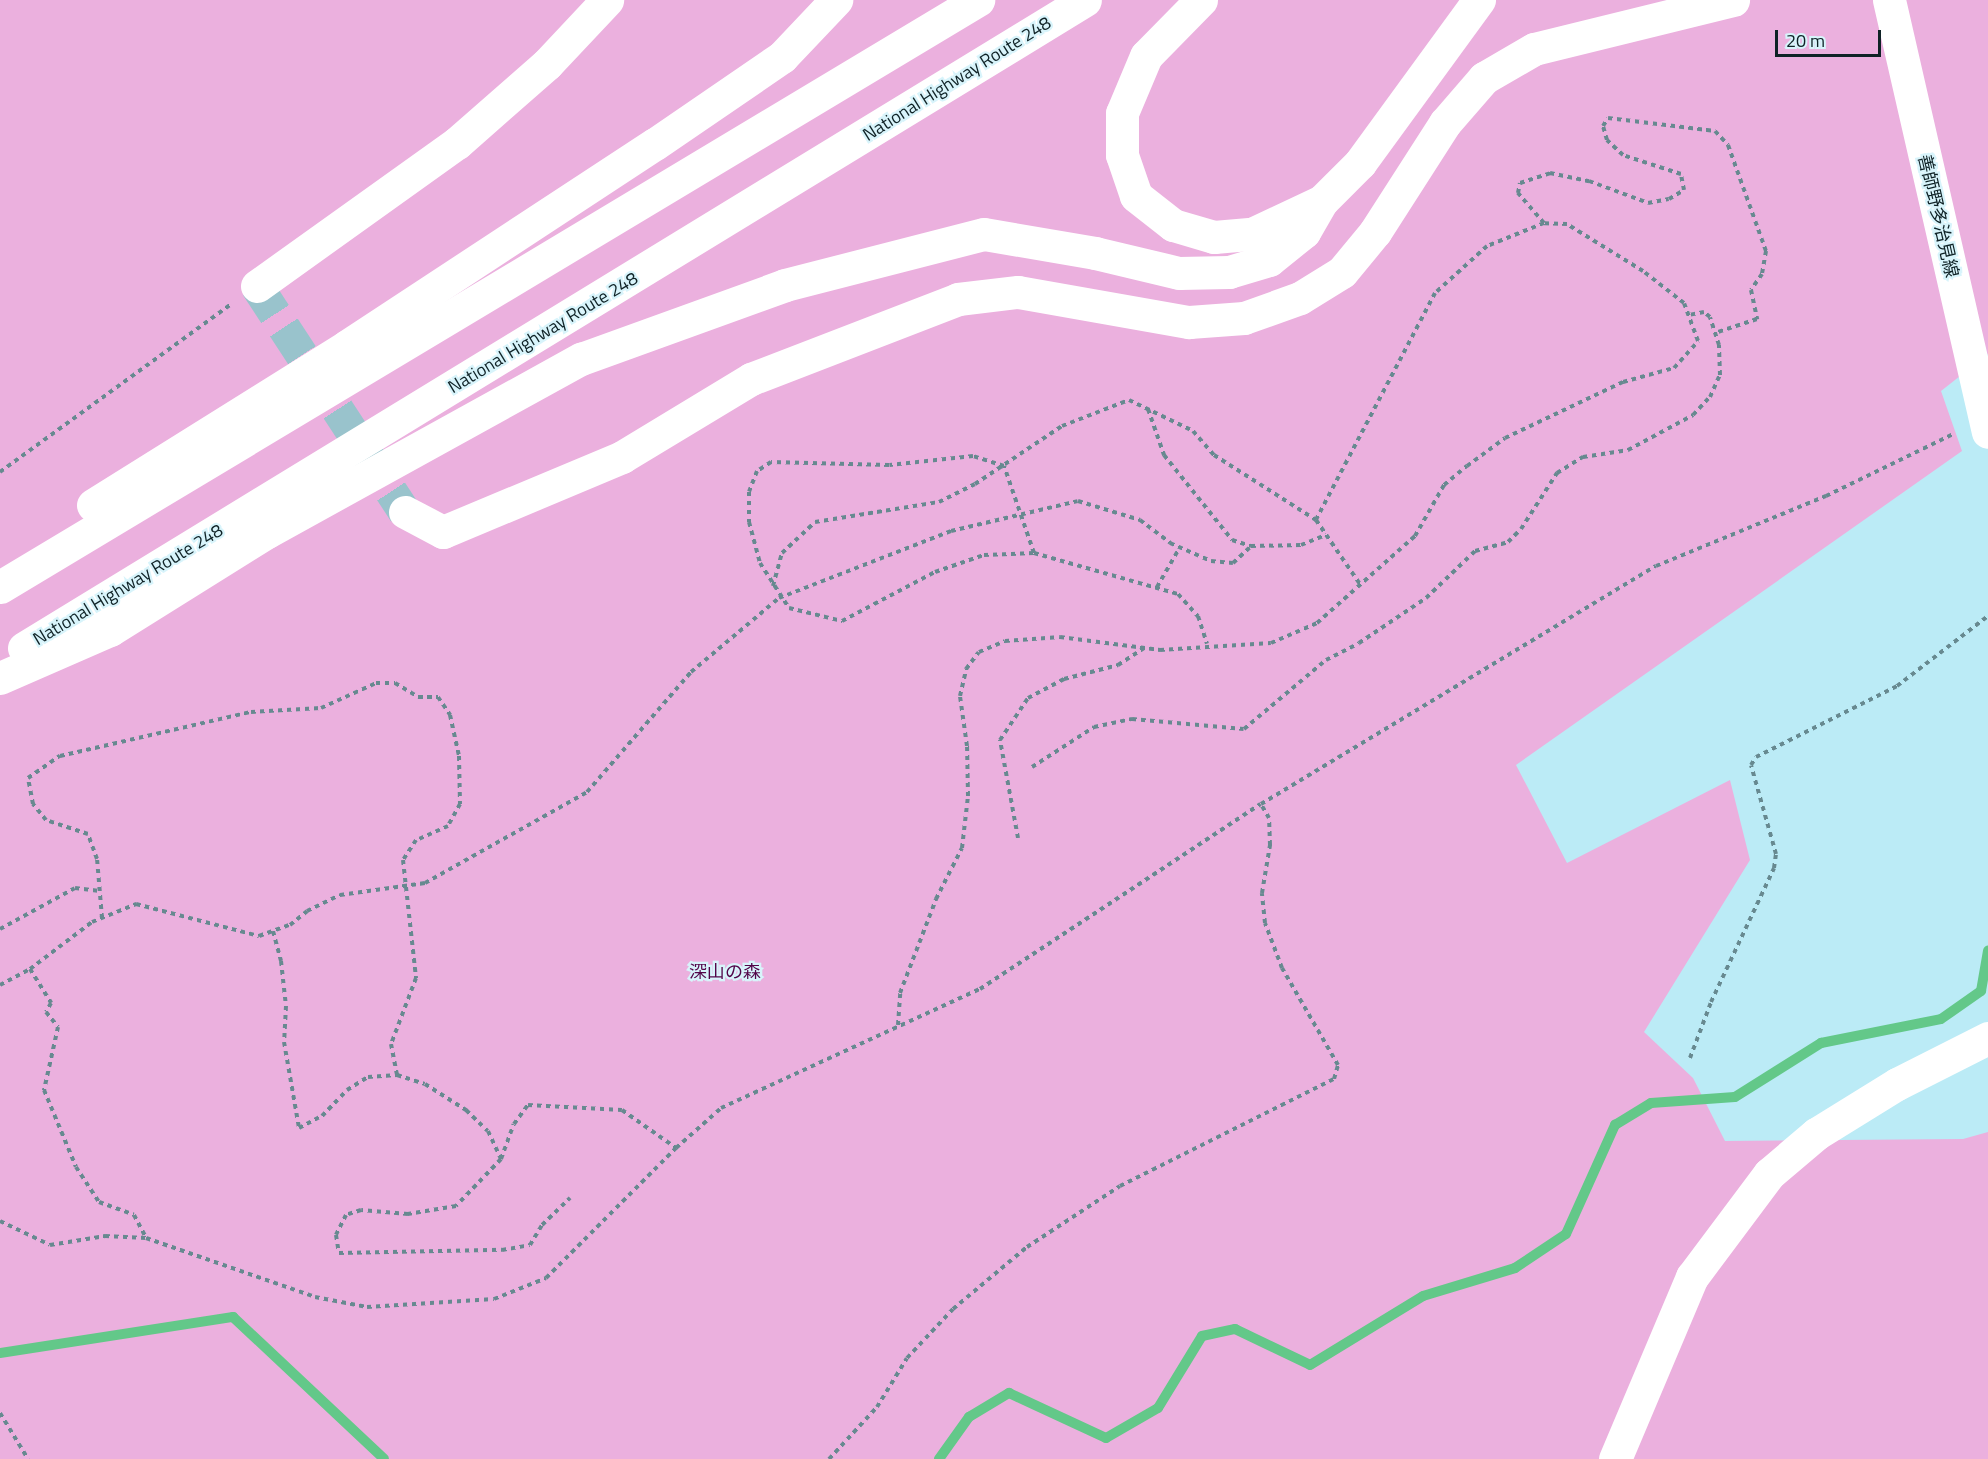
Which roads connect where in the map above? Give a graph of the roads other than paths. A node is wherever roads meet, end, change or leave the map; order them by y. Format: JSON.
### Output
{"nodes":[{"id":1,"x":607,"y":0,"type":"edge"},
{"id":2,"x":836,"y":0,"type":"edge"},
{"id":3,"x":978,"y":0,"type":"edge"},
{"id":4,"x":1085,"y":0,"type":"edge"},
{"id":5,"x":1201,"y":0,"type":"edge"},
{"id":6,"x":1479,"y":0,"type":"edge"},
{"id":7,"x":1732,"y":0,"type":"edge"},
{"id":8,"x":1889,"y":0,"type":"edge"},
{"id":9,"x":1322,"y":201,"type":"junction"},
{"id":10,"x":257,"y":286,"type":"road end"},
{"id":11,"x":1987,"y":428,"type":"edge"},
{"id":12,"x":405,"y":512,"type":"tunnel mouth"},
{"id":13,"x":0,"y":563,"type":"edge"},
{"id":14,"x":0,"y":587,"type":"edge"},
{"id":15,"x":0,"y":663,"type":"edge"},
{"id":16,"x":0,"y":678,"type":"edge"},
{"id":17,"x":1988,"y":1038,"type":"edge"},
{"id":18,"x":1615,"y":1459,"type":"edge"}],
"edges":[{"from":1,"to":10,"type":"main road"},
{"from":2,"to":13,"type":"main road"},
{"from":3,"to":14,"type":"main road"},
{"from":4,"to":15,"type":"main road","name":"National Highway Route 248"},
{"from":5,"to":9,"type":"main road"},
{"from":6,"to":9,"type":"main road"},
{"from":7,"to":12,"type":"main road"},
{"from":8,"to":11,"type":"main road","name":"善師野多治見線"},
{"from":9,"to":16,"type":"main road"},
{"from":17,"to":18,"type":"main road"}]}
